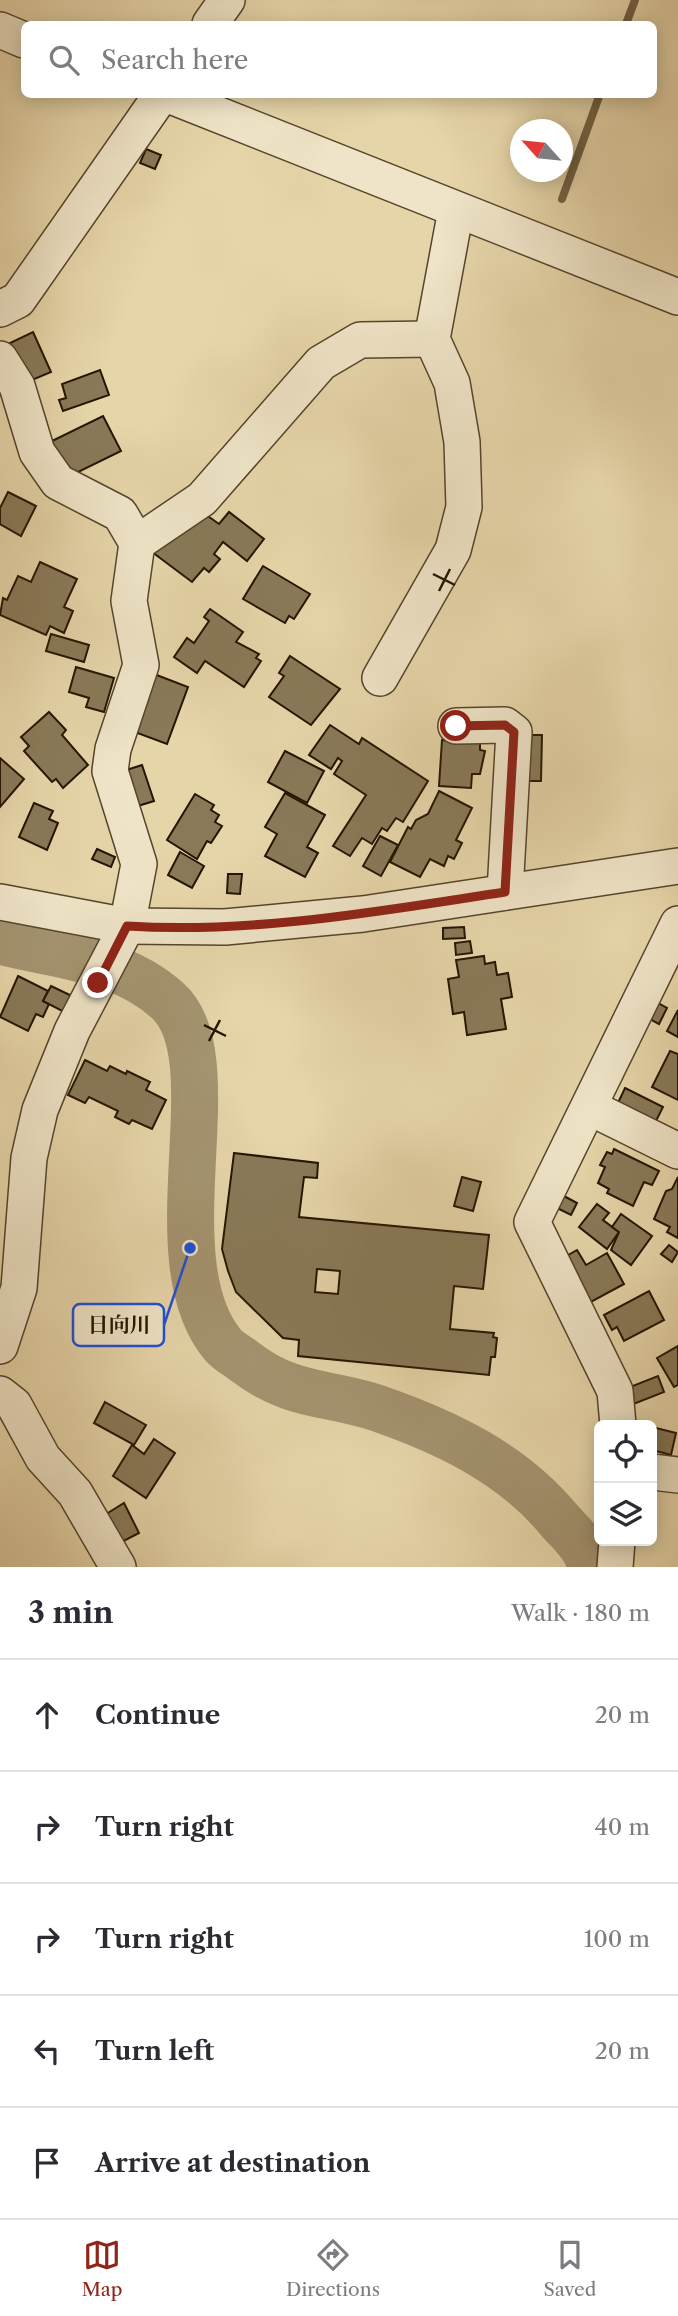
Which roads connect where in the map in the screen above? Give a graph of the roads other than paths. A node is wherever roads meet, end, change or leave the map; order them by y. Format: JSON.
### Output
{"nodes":[{"id":1,"x":227,"y":0,"type":"edge"},
{"id":2,"x":212,"y":21,"type":"edge"},
{"id":3,"x":0,"y":30,"type":"edge"},
{"id":4,"x":21,"y":39,"type":"edge"},
{"id":5,"x":161,"y":98,"type":"edge"},
{"id":6,"x":174,"y":98,"type":"edge"},
{"id":7,"x":456,"y":210,"type":"junction"},
{"id":8,"x":678,"y":297,"type":"edge"},
{"id":9,"x":0,"y":309,"type":"edge"},
{"id":10,"x":432,"y":339,"type":"junction"},
{"id":11,"x":0,"y":359,"type":"edge"},
{"id":12,"x":137,"y":543,"type":"junction"},
{"id":13,"x":380,"y":678,"type":"dead end"},
{"id":14,"x":456,"y":726,"type":"dead end"},
{"id":15,"x":678,"y":866,"type":"edge"},
{"id":16,"x":505,"y":892,"type":"junction"},
{"id":17,"x":0,"y":902,"type":"edge"},
{"id":18,"x":678,"y":924,"type":"edge"},
{"id":19,"x":122,"y":937,"type":"junction"},
{"id":20,"x":589,"y":1107,"type":"junction"},
{"id":21,"x":678,"y":1151,"type":"edge"},
{"id":22,"x":0,"y":1346,"type":"edge"},
{"id":23,"x":0,"y":1394,"type":"edge"},
{"id":24,"x":618,"y":1420,"type":"edge"},
{"id":25,"x":657,"y":1473,"type":"edge"},
{"id":26,"x":678,"y":1475,"type":"edge"},
{"id":27,"x":617,"y":1546,"type":"edge"},
{"id":28,"x":118,"y":1567,"type":"edge"},
{"id":29,"x":615,"y":1567,"type":"edge"}],
"edges":[{"from":1,"to":2,"type":"street"},
{"from":3,"to":4,"type":"street"},
{"from":5,"to":9,"type":"street"},
{"from":6,"to":7,"type":"street"},
{"from":7,"to":8,"type":"street"},
{"from":7,"to":10,"type":"street"},
{"from":10,"to":12,"type":"street"},
{"from":10,"to":13,"type":"street"},
{"from":11,"to":12,"type":"street"},
{"from":12,"to":19,"type":"street"},
{"from":14,"to":16,"type":"street"},
{"from":15,"to":16,"type":"street"},
{"from":16,"to":19,"type":"street"},
{"from":17,"to":19,"type":"street"},
{"from":18,"to":20,"type":"street"},
{"from":19,"to":22,"type":"street"},
{"from":20,"to":21,"type":"street"},
{"from":20,"to":24,"type":"street"},
{"from":23,"to":28,"type":"street"},
{"from":25,"to":26,"type":"street"},
{"from":27,"to":29,"type":"street"}]}
